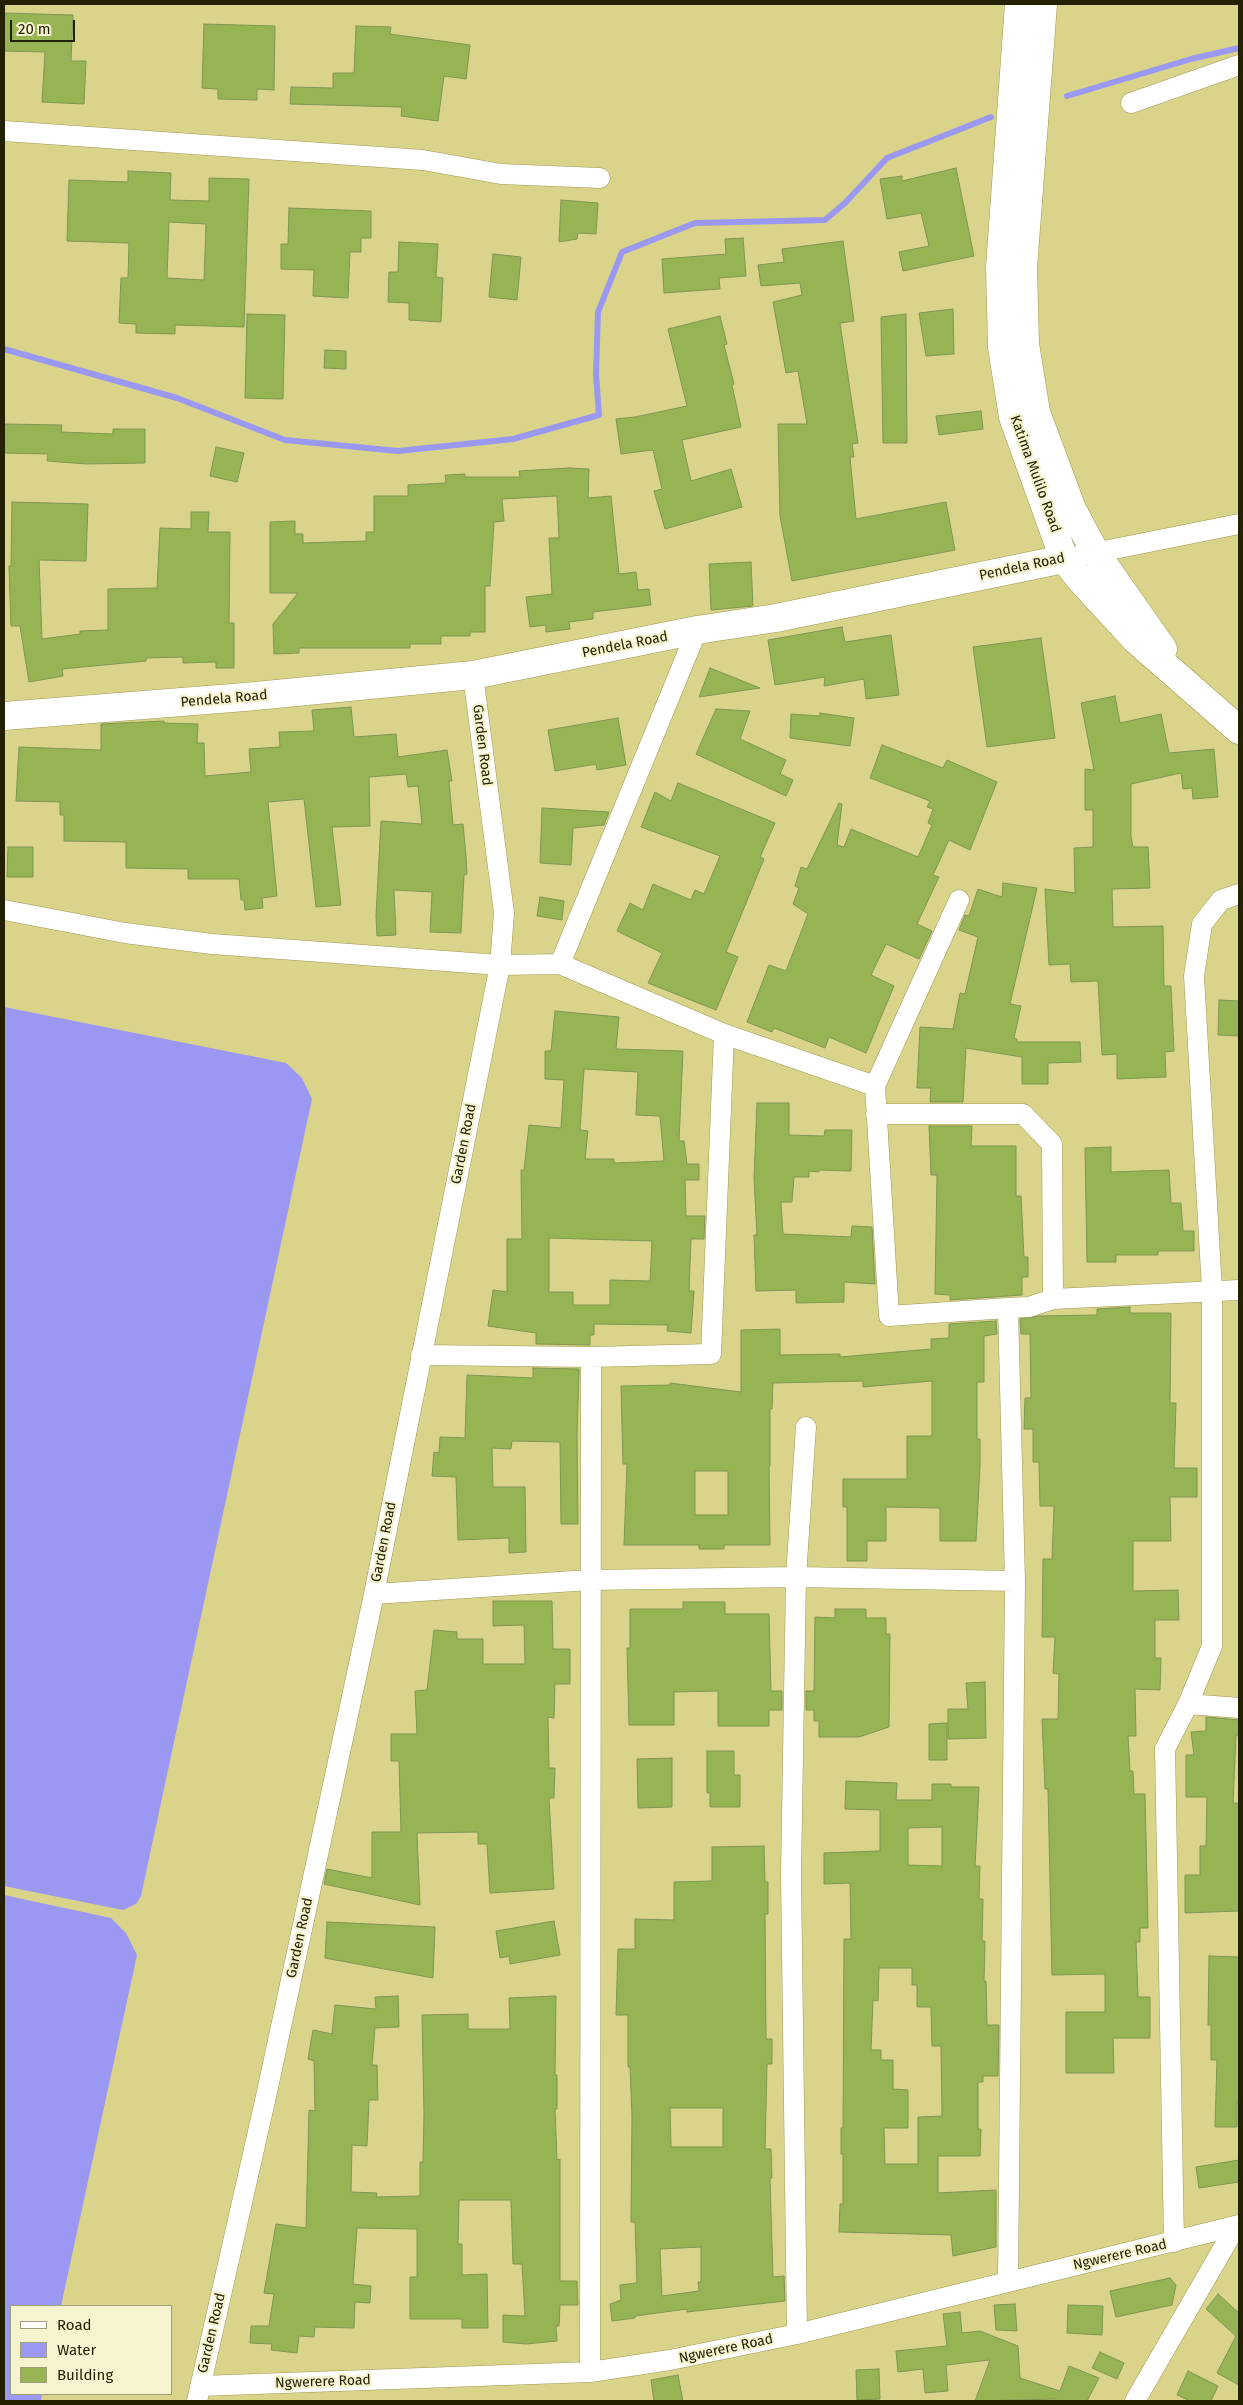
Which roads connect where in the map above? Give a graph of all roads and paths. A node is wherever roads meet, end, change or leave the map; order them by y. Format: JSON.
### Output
{"nodes":[{"id":1,"x":1020,"y":4,"type":"edge"},
{"id":2,"x":1043,"y":4,"type":"edge"},
{"id":3,"x":1239,"y":66,"type":"edge"},
{"id":4,"x":1131,"y":103,"type":"dead end"},
{"id":5,"x":4,"y":131,"type":"edge"},
{"id":6,"x":600,"y":178,"type":"dead end"},
{"id":7,"x":1239,"y":524,"type":"edge"},
{"id":8,"x":1095,"y":552,"type":"junction"},
{"id":9,"x":1064,"y":559,"type":"junction"},
{"id":10,"x":697,"y":630,"type":"junction"},
{"id":11,"x":473,"y":675,"type":"junction"},
{"id":12,"x":1188,"y":685,"type":"junction"},
{"id":13,"x":4,"y":716,"type":"edge"},
{"id":14,"x":1239,"y":730,"type":"edge"},
{"id":15,"x":1239,"y":894,"type":"edge"},
{"id":16,"x":959,"y":900,"type":"dead end"},
{"id":17,"x":4,"y":910,"type":"edge"},
{"id":18,"x":500,"y":964,"type":"junction"},
{"id":19,"x":560,"y":964,"type":"junction"},
{"id":20,"x":724,"y":1034,"type":"junction"},
{"id":21,"x":874,"y":1086,"type":"junction"},
{"id":22,"x":876,"y":1114,"type":"junction"},
{"id":23,"x":1212,"y":1290,"type":"junction"},
{"id":24,"x":1239,"y":1290,"type":"edge"},
{"id":25,"x":1053,"y":1299,"type":"junction"},
{"id":26,"x":1008,"y":1308,"type":"junction"},
{"id":27,"x":421,"y":1355,"type":"junction"},
{"id":28,"x":591,"y":1357,"type":"junction"},
{"id":29,"x":806,"y":1427,"type":"dead end"},
{"id":30,"x":796,"y":1577,"type":"junction"},
{"id":31,"x":590,"y":1580,"type":"junction"},
{"id":32,"x":1015,"y":1581,"type":"junction"},
{"id":33,"x":374,"y":1594,"type":"junction"},
{"id":34,"x":1188,"y":1704,"type":"junction"},
{"id":35,"x":1239,"y":1708,"type":"edge"},
{"id":36,"x":1238,"y":2226,"type":"edge"},
{"id":37,"x":1174,"y":2242,"type":"junction"},
{"id":38,"x":1008,"y":2282,"type":"junction"},
{"id":39,"x":797,"y":2334,"type":"junction"},
{"id":40,"x":590,"y":2372,"type":"junction"},
{"id":41,"x":198,"y":2394,"type":"edge"},
{"id":42,"x":1134,"y":2401,"type":"edge"}],
"edges":[{"from":1,"to":9,"type":"main road","name":"Katima Mulilo Road"},
{"from":2,"to":8,"type":"main road","name":"Katima Mulilo Road"},
{"from":3,"to":4,"type":"street"},
{"from":5,"to":6,"type":"street"},
{"from":7,"to":8,"type":"street","name":"Pendela Road"},
{"from":8,"to":9,"type":"street","name":"Pendela Road"},
{"from":8,"to":12,"type":"main road","name":"Katima Mulilo Road"},
{"from":9,"to":10,"type":"main road","name":"Pendela Road"},
{"from":9,"to":12,"type":"main road","name":"Katima Mulilo Road"},
{"from":10,"to":11,"type":"main road","name":"Pendela Road"},
{"from":10,"to":19,"type":"street"},
{"from":11,"to":13,"type":"main road","name":"Pendela Road"},
{"from":11,"to":18,"type":"street","name":"Garden Road"},
{"from":12,"to":14,"type":"main road","name":"Katima Mulilo Road"},
{"from":15,"to":23,"type":"street"},
{"from":16,"to":21,"type":"street"},
{"from":17,"to":18,"type":"street"},
{"from":18,"to":19,"type":"street"},
{"from":18,"to":27,"type":"street","name":"Garden Road"},
{"from":19,"to":20,"type":"street"},
{"from":20,"to":21,"type":"street"},
{"from":20,"to":28,"type":"street"},
{"from":21,"to":22,"type":"street"},
{"from":22,"to":25,"type":"street"},
{"from":22,"to":26,"type":"street"},
{"from":23,"to":24,"type":"street"},
{"from":23,"to":25,"type":"street"},
{"from":23,"to":34,"type":"street"},
{"from":25,"to":26,"type":"street"},
{"from":26,"to":32,"type":"street"},
{"from":27,"to":28,"type":"street"},
{"from":27,"to":33,"type":"street","name":"Garden Road"},
{"from":28,"to":31,"type":"street"},
{"from":29,"to":30,"type":"street"},
{"from":30,"to":31,"type":"street"},
{"from":30,"to":32,"type":"street"},
{"from":30,"to":39,"type":"street"},
{"from":31,"to":33,"type":"street"},
{"from":31,"to":40,"type":"street"},
{"from":32,"to":38,"type":"street"},
{"from":33,"to":41,"type":"street","name":"Garden Road"},
{"from":34,"to":35,"type":"street"},
{"from":34,"to":37,"type":"street"},
{"from":36,"to":37,"type":"street","name":"Ngwerere Road"},
{"from":36,"to":42,"type":"street"},
{"from":37,"to":38,"type":"street","name":"Ngwerere Road"},
{"from":38,"to":39,"type":"street","name":"Ngwerere Road"},
{"from":39,"to":40,"type":"street","name":"Ngwerere Road"},
{"from":40,"to":41,"type":"street","name":"Ngwerere Road"}]}
